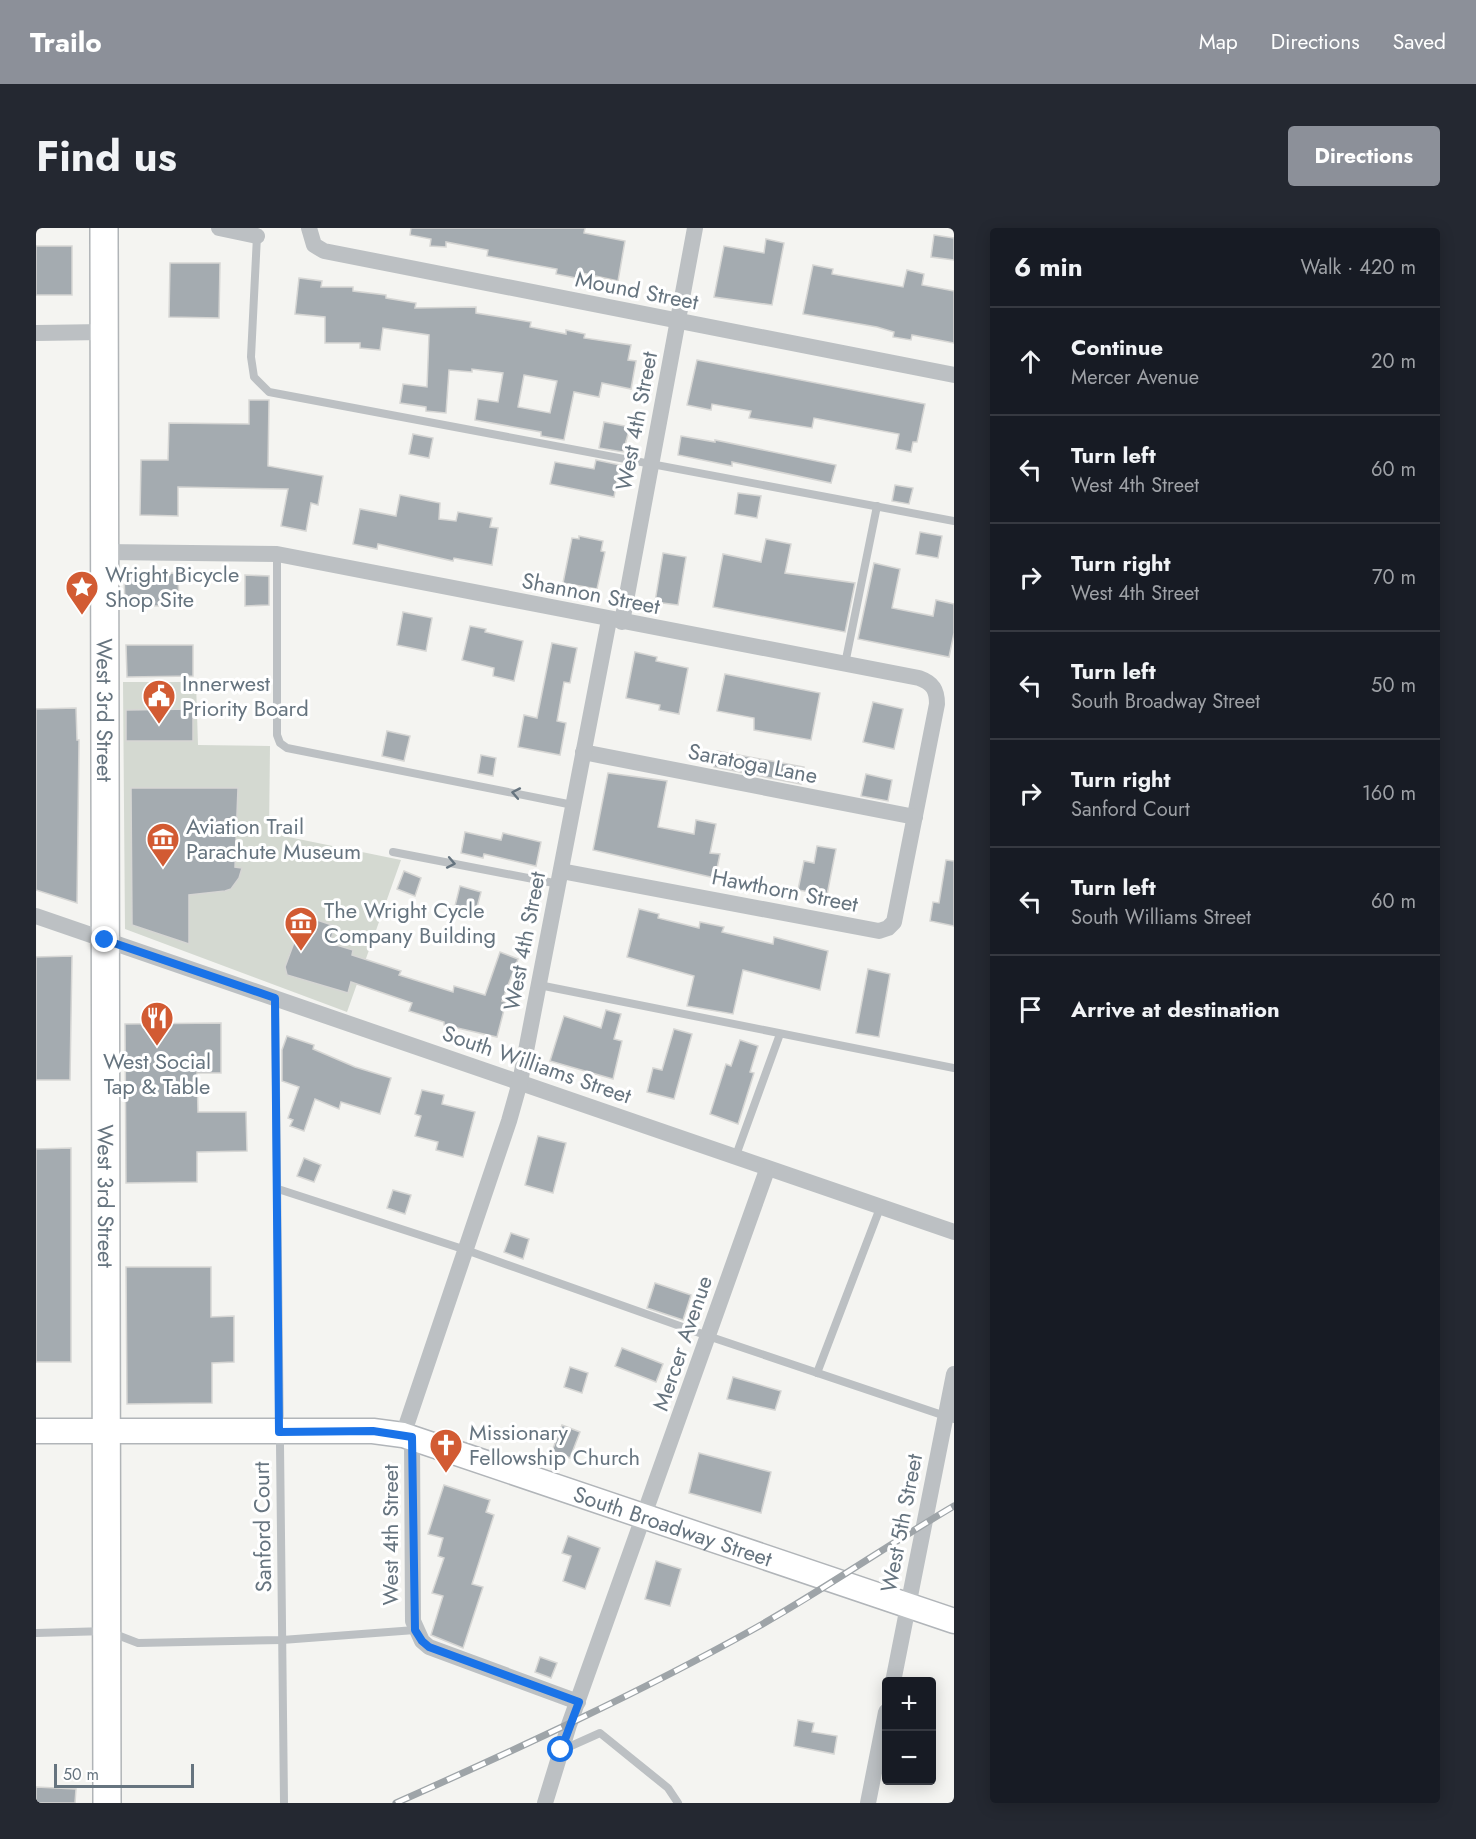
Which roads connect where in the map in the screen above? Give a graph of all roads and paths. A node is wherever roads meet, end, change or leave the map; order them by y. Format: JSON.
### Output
{"nodes":[{"id":1,"x":104,"y":228,"type":"edge"},
{"id":2,"x":219,"y":228,"type":"edge"},
{"id":3,"x":309,"y":228,"type":"edge"},
{"id":4,"x":695,"y":228,"type":"edge"},
{"id":5,"x":257,"y":236,"type":"joint"},
{"id":6,"x":678,"y":321,"type":"junction"},
{"id":7,"x":104,"y":332,"type":"junction"},
{"id":8,"x":36,"y":333,"type":"edge"},
{"id":9,"x":954,"y":375,"type":"edge"},
{"id":10,"x":651,"y":464,"type":"junction"},
{"id":11,"x":877,"y":506,"type":"junction"},
{"id":12,"x":954,"y":521,"type":"edge"},
{"id":13,"x":104,"y":552,"type":"junction"},
{"id":14,"x":277,"y":554,"type":"junction"},
{"id":15,"x":615,"y":621,"type":"junction"},
{"id":16,"x":845,"y":664,"type":"junction"},
{"id":17,"x":583,"y":752,"type":"junction"},
{"id":18,"x":573,"y":805,"type":"junction"},
{"id":19,"x":915,"y":817,"type":"junction"},
{"id":20,"x":393,"y":852,"type":"dead end"},
{"id":21,"x":560,"y":878,"type":"junction"},
{"id":22,"x":36,"y":915,"type":"edge"},
{"id":23,"x":105,"y":940,"type":"junction"},
{"id":24,"x":539,"y":986,"type":"junction"},
{"id":25,"x":275,"y":998,"type":"junction"},
{"id":26,"x":780,"y":1034,"type":"junction"},
{"id":27,"x":954,"y":1068,"type":"edge"},
{"id":28,"x":520,"y":1082,"type":"junction"},
{"id":29,"x":735,"y":1158,"type":"junction"},
{"id":30,"x":767,"y":1170,"type":"junction"},
{"id":31,"x":278,"y":1189,"type":"junction"},
{"id":32,"x":880,"y":1208,"type":"junction"},
{"id":33,"x":954,"y":1232,"type":"edge"},
{"id":34,"x":466,"y":1250,"type":"junction"},
{"id":35,"x":708,"y":1336,"type":"junction"},
{"id":36,"x":818,"y":1373,"type":"junction"},
{"id":37,"x":954,"y":1374,"type":"edge"},
{"id":38,"x":950,"y":1417,"type":"edge"},
{"id":39,"x":36,"y":1431,"type":"edge"},
{"id":40,"x":105,"y":1431,"type":"junction"},
{"id":41,"x":279,"y":1432,"type":"junction"},
{"id":42,"x":408,"y":1436,"type":"junction"},
{"id":43,"x":645,"y":1517,"type":"junction"},
{"id":44,"x":908,"y":1605,"type":"junction"},
{"id":45,"x":954,"y":1621,"type":"edge"},
{"id":46,"x":415,"y":1630,"type":"junction"},
{"id":47,"x":107,"y":1631,"type":"junction"},
{"id":48,"x":36,"y":1632,"type":"edge"},
{"id":49,"x":282,"y":1640,"type":"junction"},
{"id":50,"x":894,"y":1677,"type":"edge"},
{"id":51,"x":579,"y":1702,"type":"junction"},
{"id":52,"x":882,"y":1731,"type":"edge"},
{"id":53,"x":561,"y":1750,"type":"junction"},
{"id":54,"x":107,"y":1803,"type":"edge"},
{"id":55,"x":284,"y":1803,"type":"edge"},
{"id":56,"x":545,"y":1803,"type":"edge"},
{"id":57,"x":678,"y":1803,"type":"edge"},
{"id":58,"x":868,"y":1803,"type":"edge"}],
"edges":[{"from":1,"to":7,"type":"main road","name":"West 3rd Street"},
{"from":2,"to":5,"type":"street"},
{"from":3,"to":6,"type":"street","name":"Mound Street"},
{"from":4,"to":6,"type":"street","name":"West 4th Street"},
{"from":5,"to":10,"type":"lane"},
{"from":6,"to":9,"type":"street","name":"Mound Street"},
{"from":6,"to":10,"type":"street","name":"West 4th Street"},
{"from":7,"to":8,"type":"street"},
{"from":7,"to":13,"type":"main road","name":"West 3rd Street"},
{"from":10,"to":11,"type":"lane"},
{"from":10,"to":15,"type":"street","name":"West 4th Street"},
{"from":11,"to":12,"type":"lane"},
{"from":11,"to":16,"type":"lane"},
{"from":13,"to":14,"type":"street","name":"Shannon Street"},
{"from":13,"to":23,"type":"main road","name":"West 3rd Street"},
{"from":14,"to":15,"type":"street","name":"Shannon Street"},
{"from":18,"to":14,"type":"lane","one_way":true},
{"from":15,"to":16,"type":"street","name":"Shannon Street"},
{"from":15,"to":17,"type":"street","name":"West 4th Street"},
{"from":16,"to":19,"type":"street","name":"Shannon Street"},
{"from":17,"to":18,"type":"street","name":"West 4th Street"},
{"from":17,"to":19,"type":"street","name":"Saratoga Lane"},
{"from":18,"to":21,"type":"street","name":"West 4th Street"},
{"from":19,"to":21,"type":"street","name":"Hawthorn Street"},
{"from":20,"to":21,"type":"lane","one_way":true},
{"from":21,"to":24,"type":"street","name":"West 4th Street"},
{"from":22,"to":23,"type":"street","name":"South Williams Street"},
{"from":23,"to":25,"type":"street","name":"South Williams Street"},
{"from":23,"to":40,"type":"main road","name":"West 3rd Street"},
{"from":24,"to":26,"type":"lane"},
{"from":24,"to":28,"type":"street","name":"West 4th Street"},
{"from":25,"to":28,"type":"street","name":"South Williams Street"},
{"from":25,"to":31,"type":"lane","name":"Sanford Court"},
{"from":26,"to":27,"type":"lane"},
{"from":26,"to":29,"type":"lane"},
{"from":28,"to":29,"type":"street","name":"South Williams Street"},
{"from":28,"to":34,"type":"street","name":"West 4th Street"},
{"from":29,"to":30,"type":"street","name":"South Williams Street"},
{"from":30,"to":32,"type":"street","name":"South Williams Street"},
{"from":30,"to":35,"type":"street","name":"Mercer Avenue"},
{"from":31,"to":34,"type":"lane"},
{"from":31,"to":41,"type":"lane","name":"Sanford Court"},
{"from":32,"to":33,"type":"street","name":"South Williams Street"},
{"from":32,"to":36,"type":"lane"},
{"from":34,"to":35,"type":"lane"},
{"from":34,"to":42,"type":"street","name":"West 4th Street"},
{"from":35,"to":36,"type":"lane"},
{"from":35,"to":43,"type":"street","name":"Mercer Avenue"},
{"from":36,"to":38,"type":"lane"},
{"from":37,"to":38,"type":"street","name":"West 5th Street"},
{"from":38,"to":44,"type":"street","name":"West 5th Street"},
{"from":39,"to":40,"type":"street","name":"South Broadway Street"},
{"from":40,"to":41,"type":"street","name":"South Broadway Street"},
{"from":40,"to":47,"type":"main road","name":"West 3rd Street"},
{"from":41,"to":42,"type":"street","name":"South Broadway Street"},
{"from":41,"to":49,"type":"lane","name":"Sanford Court"},
{"from":42,"to":43,"type":"street","name":"South Broadway Street"},
{"from":42,"to":46,"type":"street","name":"West 4th Street"},
{"from":43,"to":44,"type":"street","name":"South Broadway Street"},
{"from":43,"to":51,"type":"street","name":"Mercer Avenue"},
{"from":44,"to":45,"type":"street","name":"South Broadway Street"},
{"from":44,"to":50,"type":"street","name":"West 5th Street"},
{"from":46,"to":49,"type":"lane"},
{"from":46,"to":51,"type":"street","name":"West 4th Street"},
{"from":47,"to":48,"type":"lane"},
{"from":47,"to":49,"type":"lane"},
{"from":47,"to":54,"type":"main road","name":"West 3rd Street"},
{"from":49,"to":55,"type":"lane","name":"Sanford Court"},
{"from":51,"to":53,"type":"street","name":"Mercer Avenue"},
{"from":52,"to":58,"type":"street"},
{"from":53,"to":56,"type":"street","name":"Mercer Avenue"},
{"from":53,"to":57,"type":"lane"}]}
